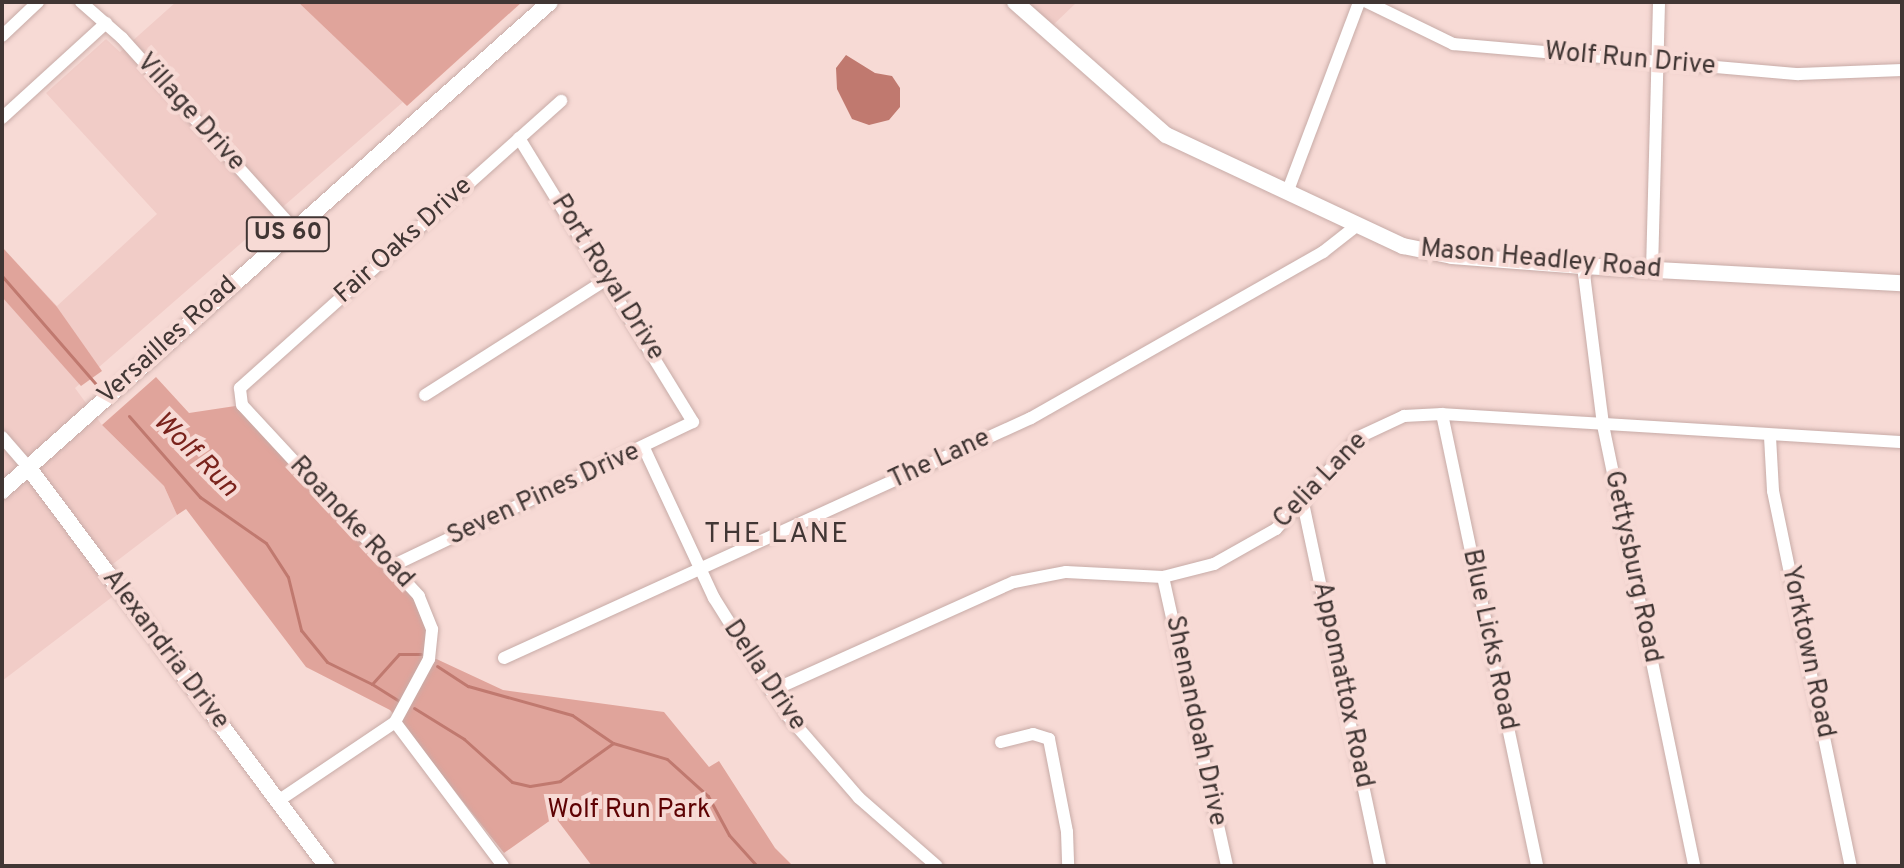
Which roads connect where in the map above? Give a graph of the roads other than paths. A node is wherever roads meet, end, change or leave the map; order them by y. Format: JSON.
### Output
{"nodes":[{"id":1,"x":38,"y":2,"type":"edge"},
{"id":2,"x":81,"y":2,"type":"edge"},
{"id":3,"x":550,"y":2,"type":"edge"},
{"id":4,"x":1015,"y":2,"type":"edge"},
{"id":5,"x":1359,"y":2,"type":"edge"},
{"id":6,"x":1367,"y":2,"type":"edge"},
{"id":7,"x":1659,"y":2,"type":"edge"},
{"id":8,"x":106,"y":23,"type":"junction"},
{"id":9,"x":2,"y":36,"type":"edge"},
{"id":10,"x":1657,"y":63,"type":"junction"},
{"id":11,"x":1902,"y":70,"type":"edge"},
{"id":12,"x":561,"y":101,"type":"dead end"},
{"id":13,"x":2,"y":117,"type":"edge"},
{"id":14,"x":519,"y":138,"type":"junction"},
{"id":15,"x":1287,"y":193,"type":"junction"},
{"id":16,"x":1355,"y":227,"type":"junction"},
{"id":17,"x":294,"y":229,"type":"junction"},
{"id":18,"x":1583,"y":266,"type":"junction"},
{"id":19,"x":1652,"y":270,"type":"junction"},
{"id":20,"x":607,"y":279,"type":"junction"},
{"id":21,"x":1902,"y":283,"type":"edge"},
{"id":22,"x":246,"y":382,"type":"joint"},
{"id":23,"x":425,"y":395,"type":"dead end"},
{"id":24,"x":1442,"y":414,"type":"junction"},
{"id":25,"x":693,"y":419,"type":"joint"},
{"id":26,"x":1603,"y":425,"type":"junction"},
{"id":27,"x":2,"y":437,"type":"edge"},
{"id":28,"x":1770,"y":437,"type":"junction"},
{"id":29,"x":1902,"y":442,"type":"edge"},
{"id":30,"x":644,"y":448,"type":"junction"},
{"id":31,"x":28,"y":467,"type":"junction"},
{"id":32,"x":2,"y":491,"type":"edge"},
{"id":33,"x":1303,"y":503,"type":"junction"},
{"id":34,"x":390,"y":567,"type":"junction"},
{"id":35,"x":699,"y":571,"type":"junction"},
{"id":36,"x":1163,"y":577,"type":"junction"},
{"id":37,"x":504,"y":658,"type":"dead end"},
{"id":38,"x":771,"y":691,"type":"junction"},
{"id":39,"x":395,"y":722,"type":"junction"},
{"id":40,"x":1001,"y":742,"type":"dead end"},
{"id":41,"x":278,"y":801,"type":"junction"},
{"id":42,"x":326,"y":866,"type":"edge"},
{"id":43,"x":503,"y":866,"type":"edge"},
{"id":44,"x":937,"y":866,"type":"edge"},
{"id":45,"x":1068,"y":866,"type":"edge"},
{"id":46,"x":1227,"y":866,"type":"edge"},
{"id":47,"x":1380,"y":866,"type":"edge"},
{"id":48,"x":1537,"y":866,"type":"edge"},
{"id":49,"x":1694,"y":866,"type":"edge"},
{"id":50,"x":1851,"y":866,"type":"edge"}],
"edges":[{"from":1,"to":9,"type":"street"},
{"from":2,"to":8,"type":"street","name":"Village Drive"},
{"from":3,"to":17,"type":"main road","name":"Versailles Road","number":"US 60"},
{"from":4,"to":15,"type":"main road","name":"Mason Headley Road"},
{"from":5,"to":15,"type":"street"},
{"from":6,"to":10,"type":"street","name":"Wolf Run Drive"},
{"from":7,"to":10,"type":"street"},
{"from":8,"to":13,"type":"street"},
{"from":8,"to":17,"type":"street","name":"Village Drive"},
{"from":10,"to":11,"type":"street","name":"Wolf Run Drive"},
{"from":10,"to":19,"type":"street"},
{"from":12,"to":14,"type":"street","name":"Fair Oaks Drive"},
{"from":14,"to":20,"type":"street","name":"Port Royal Drive"},
{"from":14,"to":22,"type":"street","name":"Fair Oaks Drive"},
{"from":15,"to":16,"type":"main road","name":"Mason Headley Road"},
{"from":16,"to":18,"type":"main road","name":"Mason Headley Road"},
{"from":16,"to":35,"type":"street","name":"The Lane"},
{"from":17,"to":31,"type":"main road","name":"Versailles Road","number":"US 60"},
{"from":18,"to":19,"type":"main road","name":"Mason Headley Road"},
{"from":18,"to":26,"type":"street","name":"Gettysburg Road"},
{"from":19,"to":21,"type":"main road","name":"Mason Headley Road"},
{"from":20,"to":23,"type":"street"},
{"from":20,"to":25,"type":"street","name":"Port Royal Drive"},
{"from":22,"to":34,"type":"street","name":"Roanoke Road"},
{"from":24,"to":26,"type":"street","name":"Celia Lane"},
{"from":24,"to":33,"type":"street","name":"Celia Lane"},
{"from":24,"to":48,"type":"street","name":"Blue Licks Road"},
{"from":25,"to":30,"type":"street","name":"Seven Pines Drive"},
{"from":26,"to":28,"type":"street","name":"Celia Lane"},
{"from":26,"to":49,"type":"street","name":"Gettysburg Road"},
{"from":27,"to":31,"type":"street","name":"Alexandria Drive"},
{"from":28,"to":29,"type":"street","name":"Celia Lane"},
{"from":28,"to":50,"type":"street","name":"Yorktown Road"},
{"from":30,"to":34,"type":"street","name":"Seven Pines Drive"},
{"from":30,"to":35,"type":"street","name":"Della Drive"},
{"from":31,"to":32,"type":"main road","name":"Versailles Road","number":"US 60"},
{"from":31,"to":41,"type":"main road","name":"Alexandria Drive"},
{"from":33,"to":36,"type":"street","name":"Celia Lane"},
{"from":33,"to":47,"type":"street","name":"Appomattox Road"},
{"from":34,"to":39,"type":"street","name":"Roanoke Road"},
{"from":35,"to":37,"type":"street","name":"The Lane"},
{"from":35,"to":38,"type":"street","name":"Della Drive"},
{"from":36,"to":38,"type":"street","name":"Celia Lane"},
{"from":36,"to":46,"type":"street","name":"Shenandoah Drive"},
{"from":38,"to":44,"type":"street","name":"Della Drive"},
{"from":39,"to":41,"type":"street"},
{"from":39,"to":43,"type":"street"},
{"from":40,"to":45,"type":"street"},
{"from":41,"to":42,"type":"main road","name":"Alexandria Drive"}]}
